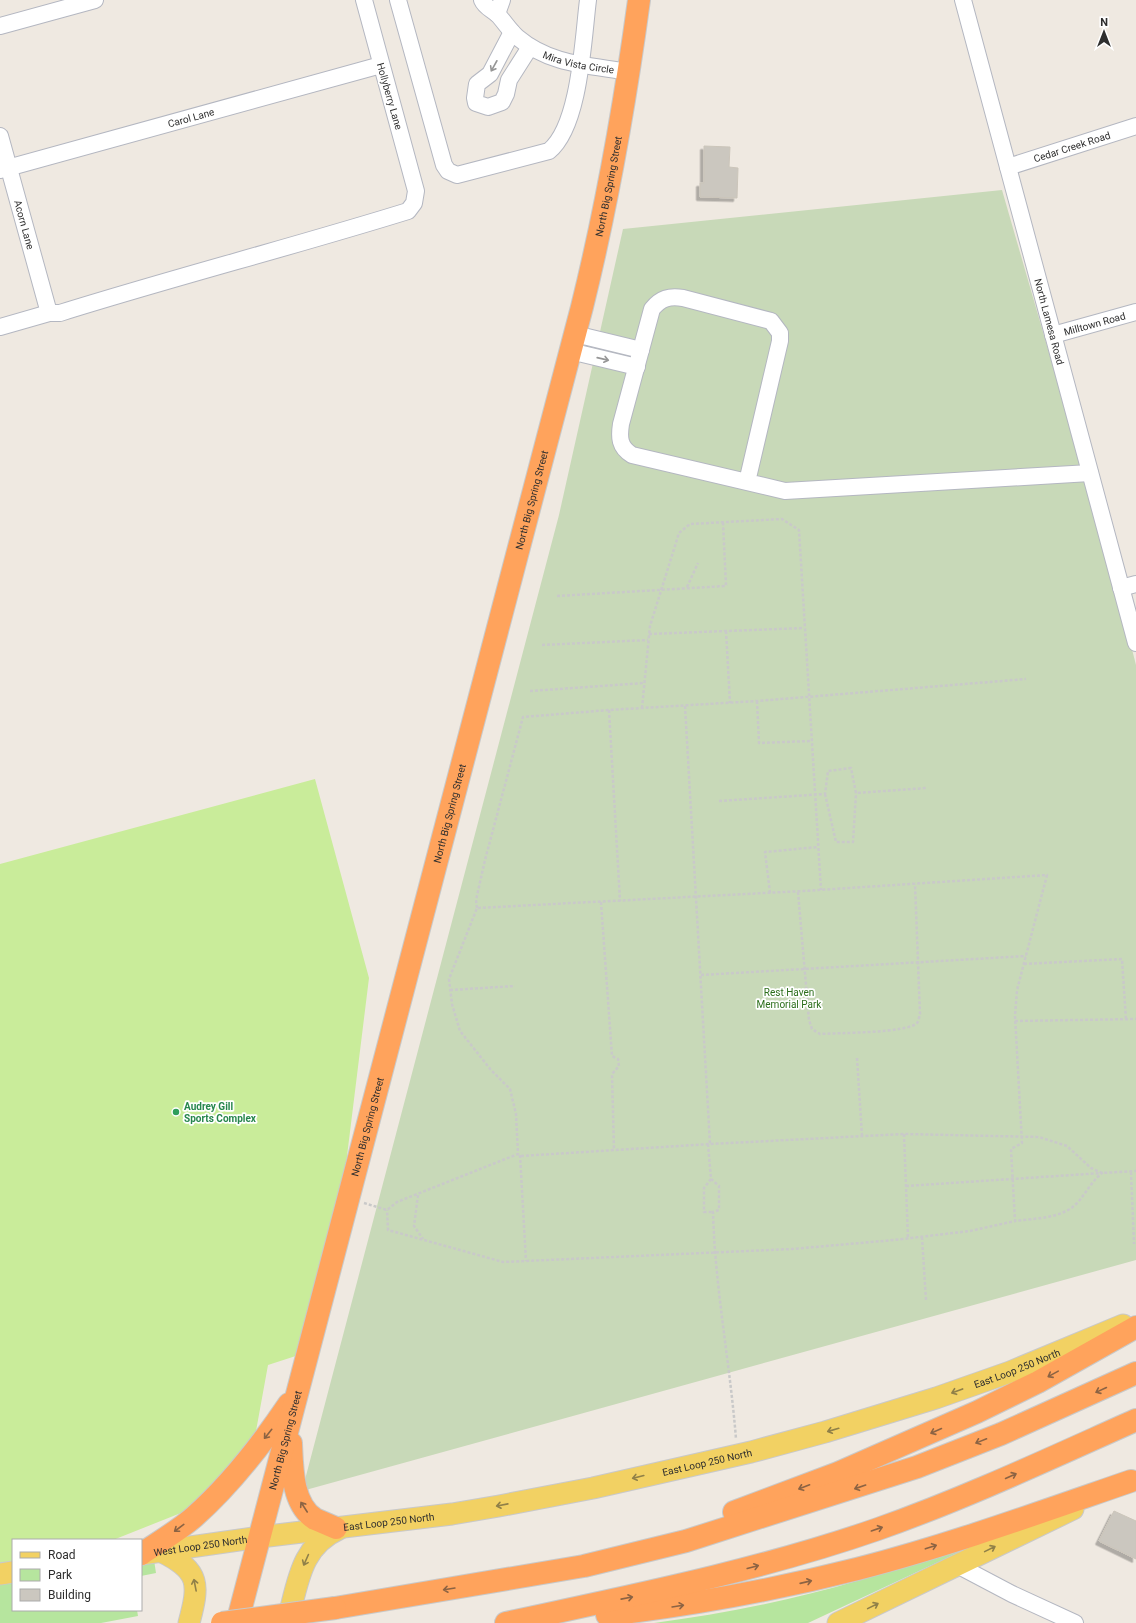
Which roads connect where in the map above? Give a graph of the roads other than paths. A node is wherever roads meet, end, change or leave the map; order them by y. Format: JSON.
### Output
{"nodes":[{"id":1,"x":95,"y":0,"type":"edge"},
{"id":2,"x":364,"y":0,"type":"edge"},
{"id":3,"x":398,"y":0,"type":"edge"},
{"id":4,"x":482,"y":0,"type":"edge"},
{"id":5,"x":588,"y":0,"type":"edge"},
{"id":6,"x":639,"y":0,"type":"edge"},
{"id":7,"x":963,"y":0,"type":"edge"},
{"id":8,"x":500,"y":7,"type":"edge"},
{"id":9,"x":0,"y":26,"type":"edge"},
{"id":10,"x":512,"y":32,"type":"junction"},
{"id":11,"x":530,"y":47,"type":"junction"},
{"id":12,"x":580,"y":64,"type":"junction"},
{"id":13,"x":381,"y":65,"type":"junction"},
{"id":14,"x":629,"y":72,"type":"junction"},
{"id":15,"x":1136,"y":126,"type":"edge"},
{"id":16,"x":0,"y":136,"type":"edge"},
{"id":17,"x":1008,"y":167,"type":"junction"},
{"id":18,"x":4,"y":169,"type":"edge"},
{"id":19,"x":1136,"y":312,"type":"edge"},
{"id":20,"x":50,"y":313,"type":"junction"},
{"id":21,"x":0,"y":327,"type":"edge"},
{"id":22,"x":1053,"y":335,"type":"junction"},
{"id":23,"x":572,"y":342,"type":"junction"},
{"id":24,"x":641,"y":350,"type":"junction"},
{"id":25,"x":636,"y":367,"type":"junction"},
{"id":26,"x":1090,"y":474,"type":"junction"},
{"id":27,"x":747,"y":482,"type":"junction"},
{"id":28,"x":1129,"y":586,"type":"edge"},
{"id":29,"x":1136,"y":643,"type":"edge"},
{"id":30,"x":1136,"y":1320,"type":"edge"},
{"id":31,"x":1136,"y":1327,"type":"edge"},
{"id":32,"x":1136,"y":1373,"type":"edge"},
{"id":33,"x":298,"y":1390,"type":"junction"},
{"id":34,"x":1136,"y":1420,"type":"edge"},
{"id":35,"x":290,"y":1423,"type":"junction"},
{"id":36,"x":1134,"y":1480,"type":"edge"},
{"id":37,"x":340,"y":1527,"type":"junction"},
{"id":38,"x":260,"y":1537,"type":"junction"},
{"id":39,"x":148,"y":1554,"type":"edge"},
{"id":40,"x":957,"y":1565,"type":"junction"},
{"id":41,"x":12,"y":1572,"type":"edge"},
{"id":42,"x":0,"y":1574,"type":"edge"},
{"id":43,"x":482,"y":1584,"type":"junction"},
{"id":44,"x":189,"y":1623,"type":"edge"},
{"id":45,"x":222,"y":1623,"type":"edge"},
{"id":46,"x":237,"y":1623,"type":"edge"},
{"id":47,"x":287,"y":1623,"type":"edge"},
{"id":48,"x":506,"y":1623,"type":"edge"},
{"id":49,"x":542,"y":1623,"type":"edge"},
{"id":50,"x":838,"y":1623,"type":"edge"},
{"id":51,"x":1075,"y":1623,"type":"edge"}],
"edges":[{"from":1,"to":9,"type":"street"},
{"from":2,"to":13,"type":"street","name":"Hollyberry Lane"},
{"from":3,"to":12,"type":"street"},
{"from":4,"to":8,"type":"street","name":"Mira Vista Circle"},
{"from":5,"to":12,"type":"street"},
{"from":6,"to":14,"type":"highway","name":"North Big Spring Street"},
{"from":7,"to":17,"type":"street","name":"North Lamesa Road"},
{"from":8,"to":10,"type":"street","name":"Mira Vista Circle"},
{"from":10,"to":11,"type":"street","name":"Mira Vista Circle"},
{"from":10,"to":11,"type":"street","name":"Mira Vista Circle","one_way":true},
{"from":11,"to":12,"type":"street","name":"Mira Vista Circle"},
{"from":12,"to":14,"type":"street","name":"Mira Vista Circle"},
{"from":13,"to":18,"type":"street","name":"Carol Lane"},
{"from":13,"to":20,"type":"street","name":"Hollyberry Lane"},
{"from":14,"to":23,"type":"highway","name":"North Big Spring Street"},
{"from":15,"to":17,"type":"street","name":"Cedar Creek Road"},
{"from":16,"to":18,"type":"street","name":"Acorn Lane"},
{"from":17,"to":22,"type":"street","name":"North Lamesa Road"},
{"from":18,"to":20,"type":"street","name":"Acorn Lane"},
{"from":19,"to":22,"type":"street","name":"Milltown Road"},
{"from":20,"to":21,"type":"street"},
{"from":22,"to":26,"type":"street","name":"North Lamesa Road"},
{"from":23,"to":24,"type":"street"},
{"from":23,"to":25,"type":"street","one_way":true},
{"from":23,"to":33,"type":"highway","name":"North Big Spring Street"},
{"from":24,"to":25,"type":"street"},
{"from":24,"to":27,"type":"street"},
{"from":25,"to":27,"type":"street"},
{"from":26,"to":27,"type":"street"},
{"from":26,"to":28,"type":"street","name":"North Lamesa Road"},
{"from":28,"to":29,"type":"street","name":"North Lamesa Road"},
{"from":30,"to":37,"type":"main road","name":"East Loop 250 North","one_way":true},
{"from":31,"to":43,"type":"highway","one_way":true},
{"from":32,"to":43,"type":"highway","one_way":true},
{"from":33,"to":35,"type":"highway","name":"North Big Spring Street"},
{"from":33,"to":39,"type":"highway","one_way":true},
{"from":48,"to":34,"type":"highway","one_way":true},
{"from":37,"to":35,"type":"highway","one_way":true},
{"from":35,"to":38,"type":"highway","name":"North Big Spring Street"},
{"from":40,"to":36,"type":"main road","one_way":true},
{"from":49,"to":36,"type":"highway","one_way":true},
{"from":37,"to":38,"type":"main road","name":"East Loop 250 North"},
{"from":37,"to":47,"type":"main road","one_way":true},
{"from":38,"to":39,"type":"main road","name":"West Loop 250 North"},
{"from":38,"to":46,"type":"highway","name":"North Big Spring Street"},
{"from":44,"to":39,"type":"main road","one_way":true},
{"from":50,"to":40,"type":"main road","one_way":true},
{"from":40,"to":51,"type":"street"},
{"from":41,"to":42,"type":"main road"},
{"from":43,"to":45,"type":"highway","one_way":true,"bridge":true}]}
